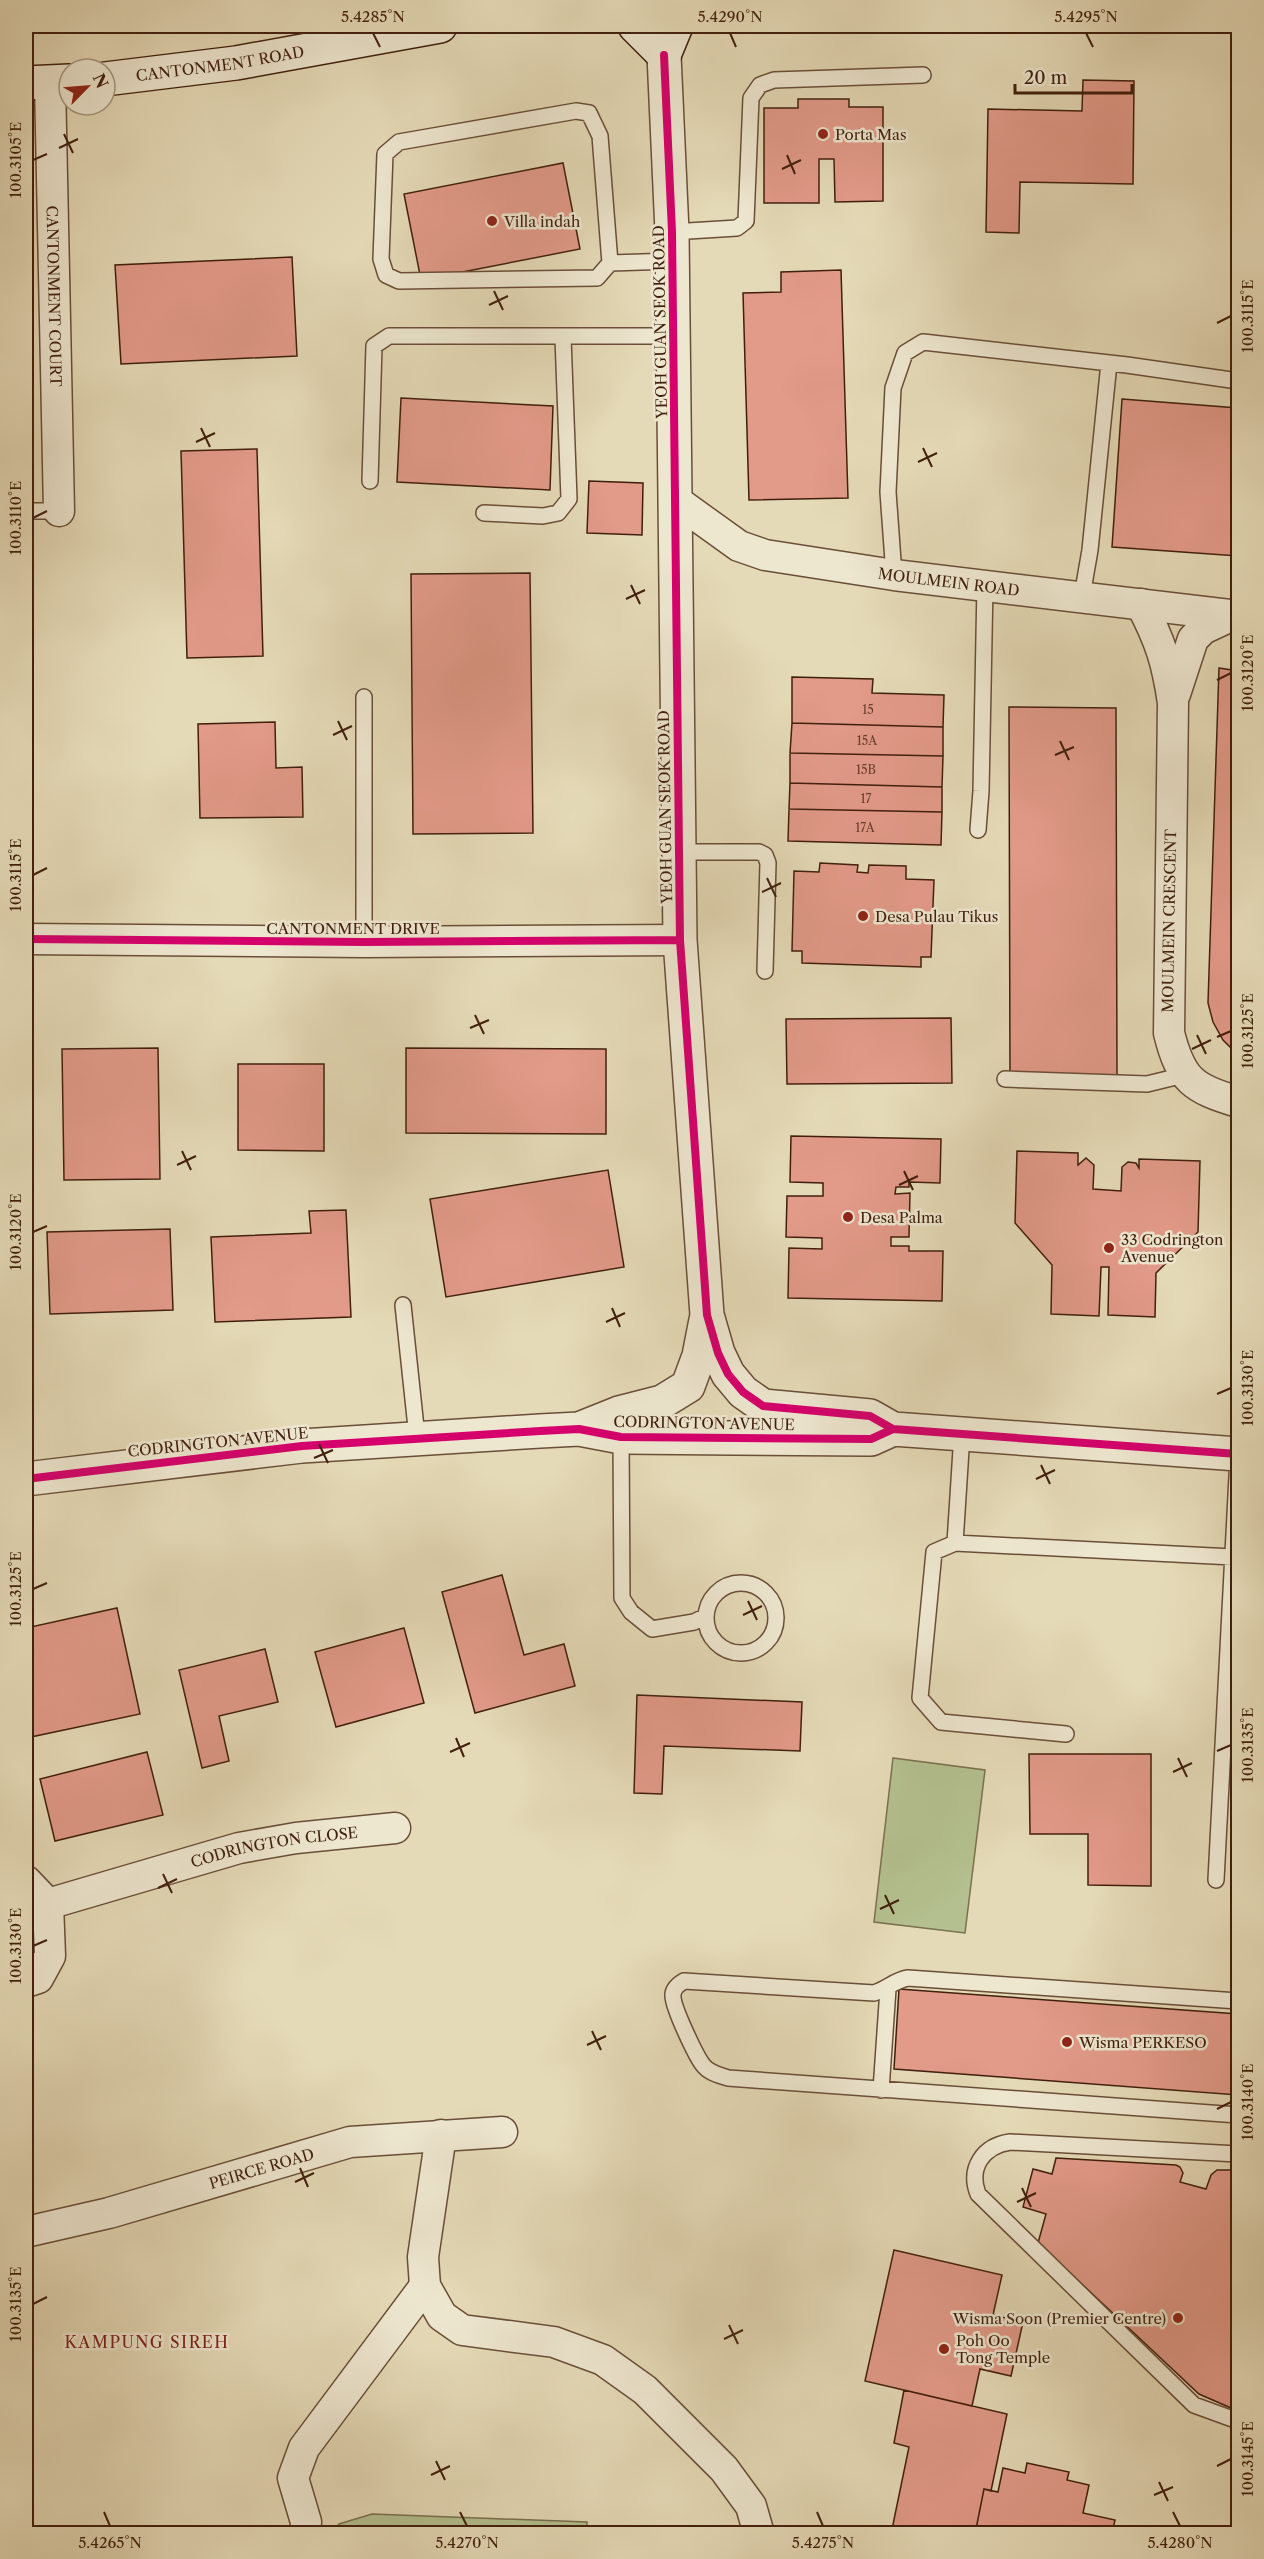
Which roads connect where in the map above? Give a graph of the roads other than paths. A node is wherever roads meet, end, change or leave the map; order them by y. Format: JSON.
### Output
{"nodes":[{"id":1,"x":434,"y":26,"type":"edge"},
{"id":2,"x":635,"y":26,"type":"edge"},
{"id":3,"x":670,"y":40,"type":"edge"},
{"id":4,"x":923,"y":75,"type":"dead end"},
{"id":5,"x":117,"y":78,"type":"edge"},
{"id":6,"x":48,"y":82,"type":"edge"},
{"id":7,"x":673,"y":247,"type":"junction"},
{"id":8,"x":610,"y":263,"type":"junction"},
{"id":9,"x":674,"y":336,"type":"junction"},
{"id":10,"x":564,"y":338,"type":"junction"},
{"id":11,"x":1109,"y":363,"type":"junction"},
{"id":12,"x":1239,"y":381,"type":"edge"},
{"id":13,"x":370,"y":481,"type":"dead end"},
{"id":14,"x":675,"y":500,"type":"junction"},
{"id":15,"x":26,"y":511,"type":"edge"},
{"id":16,"x":59,"y":511,"type":"joint"},
{"id":17,"x":484,"y":513,"type":"dead end"},
{"id":18,"x":894,"y":575,"type":"junction"},
{"id":19,"x":985,"y":585,"type":"junction"},
{"id":20,"x":1082,"y":596,"type":"junction"},
{"id":21,"x":1141,"y":604,"type":"junction"},
{"id":22,"x":1236,"y":616,"type":"edge"},
{"id":23,"x":364,"y":697,"type":"dead end"},
{"id":24,"x":1173,"y":703,"type":"junction"},
{"id":25,"x":978,"y":830,"type":"dead end"},
{"id":26,"x":679,"y":852,"type":"junction"},
{"id":27,"x":26,"y":939,"type":"edge"},
{"id":28,"x":680,"y":940,"type":"junction"},
{"id":29,"x":364,"y":942,"type":"junction"},
{"id":30,"x":765,"y":971,"type":"dead end"},
{"id":31,"x":1184,"y":1075,"type":"junction"},
{"id":32,"x":1005,"y":1079,"type":"dead end"},
{"id":33,"x":1239,"y":1102,"type":"edge"},
{"id":34,"x":403,"y":1305,"type":"dead end"},
{"id":35,"x":707,"y":1315,"type":"junction"},
{"id":36,"x":579,"y":1429,"type":"junction"},
{"id":37,"x":893,"y":1429,"type":"junction"},
{"id":38,"x":962,"y":1434,"type":"junction"},
{"id":39,"x":417,"y":1437,"type":"junction"},
{"id":40,"x":621,"y":1437,"type":"junction"},
{"id":41,"x":1239,"y":1456,"type":"edge"},
{"id":42,"x":26,"y":1479,"type":"edge"},
{"id":43,"x":955,"y":1543,"type":"junction"},
{"id":44,"x":1233,"y":1557,"type":"junction"},
{"id":45,"x":706,"y":1616,"type":"junction"},
{"id":46,"x":1066,"y":1734,"type":"dead end"},
{"id":47,"x":395,"y":1828,"type":"dead end"},
{"id":48,"x":1216,"y":1880,"type":"dead end"},
{"id":49,"x":26,"y":1881,"type":"edge"},
{"id":50,"x":48,"y":1904,"type":"junction"},
{"id":51,"x":26,"y":1982,"type":"edge"},
{"id":52,"x":888,"y":1989,"type":"junction"},
{"id":53,"x":1239,"y":2001,"type":"edge"},
{"id":54,"x":881,"y":2090,"type":"junction"},
{"id":55,"x":1239,"y":2115,"type":"edge"},
{"id":56,"x":502,"y":2132,"type":"dead end"},
{"id":57,"x":441,"y":2135,"type":"junction"},
{"id":58,"x":1239,"y":2154,"type":"edge"},
{"id":59,"x":26,"y":2232,"type":"edge"},
{"id":60,"x":426,"y":2286,"type":"junction"},
{"id":61,"x":1239,"y":2421,"type":"edge"},
{"id":62,"x":305,"y":2534,"type":"edge"},
{"id":63,"x":759,"y":2534,"type":"edge"}],
"edges":[{"from":1,"to":5,"type":"street","name":"CANTONMENT ROAD"},
{"from":2,"to":3,"type":"street"},
{"from":3,"to":7,"type":"street","name":"YEOH GUAN SEOK ROAD"},
{"from":4,"to":7,"type":"lane"},
{"from":6,"to":16,"type":"street","name":"CANTONMENT COURT"},
{"from":7,"to":8,"type":"lane"},
{"from":7,"to":9,"type":"street","name":"YEOH GUAN SEOK ROAD"},
{"from":8,"to":8,"type":"lane"},
{"from":9,"to":10,"type":"lane"},
{"from":9,"to":14,"type":"street","name":"YEOH GUAN SEOK ROAD"},
{"from":10,"to":13,"type":"lane"},
{"from":10,"to":17,"type":"lane"},
{"from":11,"to":12,"type":"lane"},
{"from":11,"to":18,"type":"lane"},
{"from":11,"to":20,"type":"lane"},
{"from":14,"to":18,"type":"street","name":"MOULMEIN ROAD"},
{"from":14,"to":26,"type":"street","name":"YEOH GUAN SEOK ROAD"},
{"from":15,"to":16,"type":"lane"},
{"from":18,"to":19,"type":"street","name":"MOULMEIN ROAD"},
{"from":19,"to":20,"type":"street","name":"MOULMEIN ROAD"},
{"from":19,"to":25,"type":"lane"},
{"from":20,"to":21,"type":"street","name":"MOULMEIN ROAD"},
{"from":21,"to":22,"type":"street","name":"MOULMEIN ROAD"},
{"from":21,"to":24,"type":"street","name":"MOULMEIN CRESCENT"},
{"from":22,"to":24,"type":"street","name":"MOULMEIN CRESCENT"},
{"from":23,"to":29,"type":"lane"},
{"from":24,"to":31,"type":"street","name":"MOULMEIN CRESCENT"},
{"from":26,"to":28,"type":"street","name":"YEOH GUAN SEOK ROAD"},
{"from":26,"to":30,"type":"lane"},
{"from":27,"to":29,"type":"street","name":"CANTONMENT DRIVE"},
{"from":28,"to":29,"type":"street","name":"CANTONMENT DRIVE"},
{"from":28,"to":35,"type":"street","name":"YEOH GUAN SEOK ROAD"},
{"from":31,"to":32,"type":"lane"},
{"from":31,"to":33,"type":"street"},
{"from":34,"to":39,"type":"lane"},
{"from":35,"to":36,"type":"street","name":"YEOH GUAN SEOK ROAD"},
{"from":35,"to":37,"type":"street","name":"YEOH GUAN SEOK ROAD"},
{"from":36,"to":39,"type":"street","name":"CODRINGTON AVENUE"},
{"from":36,"to":40,"type":"street","name":"CODRINGTON AVENUE"},
{"from":37,"to":38,"type":"street","name":"CODRINGTON AVENUE"},
{"from":37,"to":40,"type":"street","name":"CODRINGTON AVENUE"},
{"from":38,"to":41,"type":"street","name":"CODRINGTON AVENUE"},
{"from":38,"to":43,"type":"lane"},
{"from":39,"to":42,"type":"street","name":"CODRINGTON AVENUE"},
{"from":40,"to":45,"type":"lane"},
{"from":41,"to":44,"type":"lane"},
{"from":43,"to":44,"type":"lane"},
{"from":43,"to":46,"type":"lane"},
{"from":44,"to":48,"type":"lane"},
{"from":45,"to":45,"type":"lane"},
{"from":47,"to":50,"type":"street","name":"CODRINGTON CLOSE"},
{"from":49,"to":50,"type":"street"},
{"from":50,"to":51,"type":"street"},
{"from":52,"to":53,"type":"lane"},
{"from":52,"to":54,"type":"lane"},
{"from":52,"to":54,"type":"lane"},
{"from":54,"to":55,"type":"lane"},
{"from":56,"to":57,"type":"street","name":"PEIRCE ROAD"},
{"from":57,"to":59,"type":"street","name":"PEIRCE ROAD"},
{"from":57,"to":60,"type":"street"},
{"from":58,"to":61,"type":"lane"},
{"from":60,"to":62,"type":"street"},
{"from":60,"to":63,"type":"street"}]}
